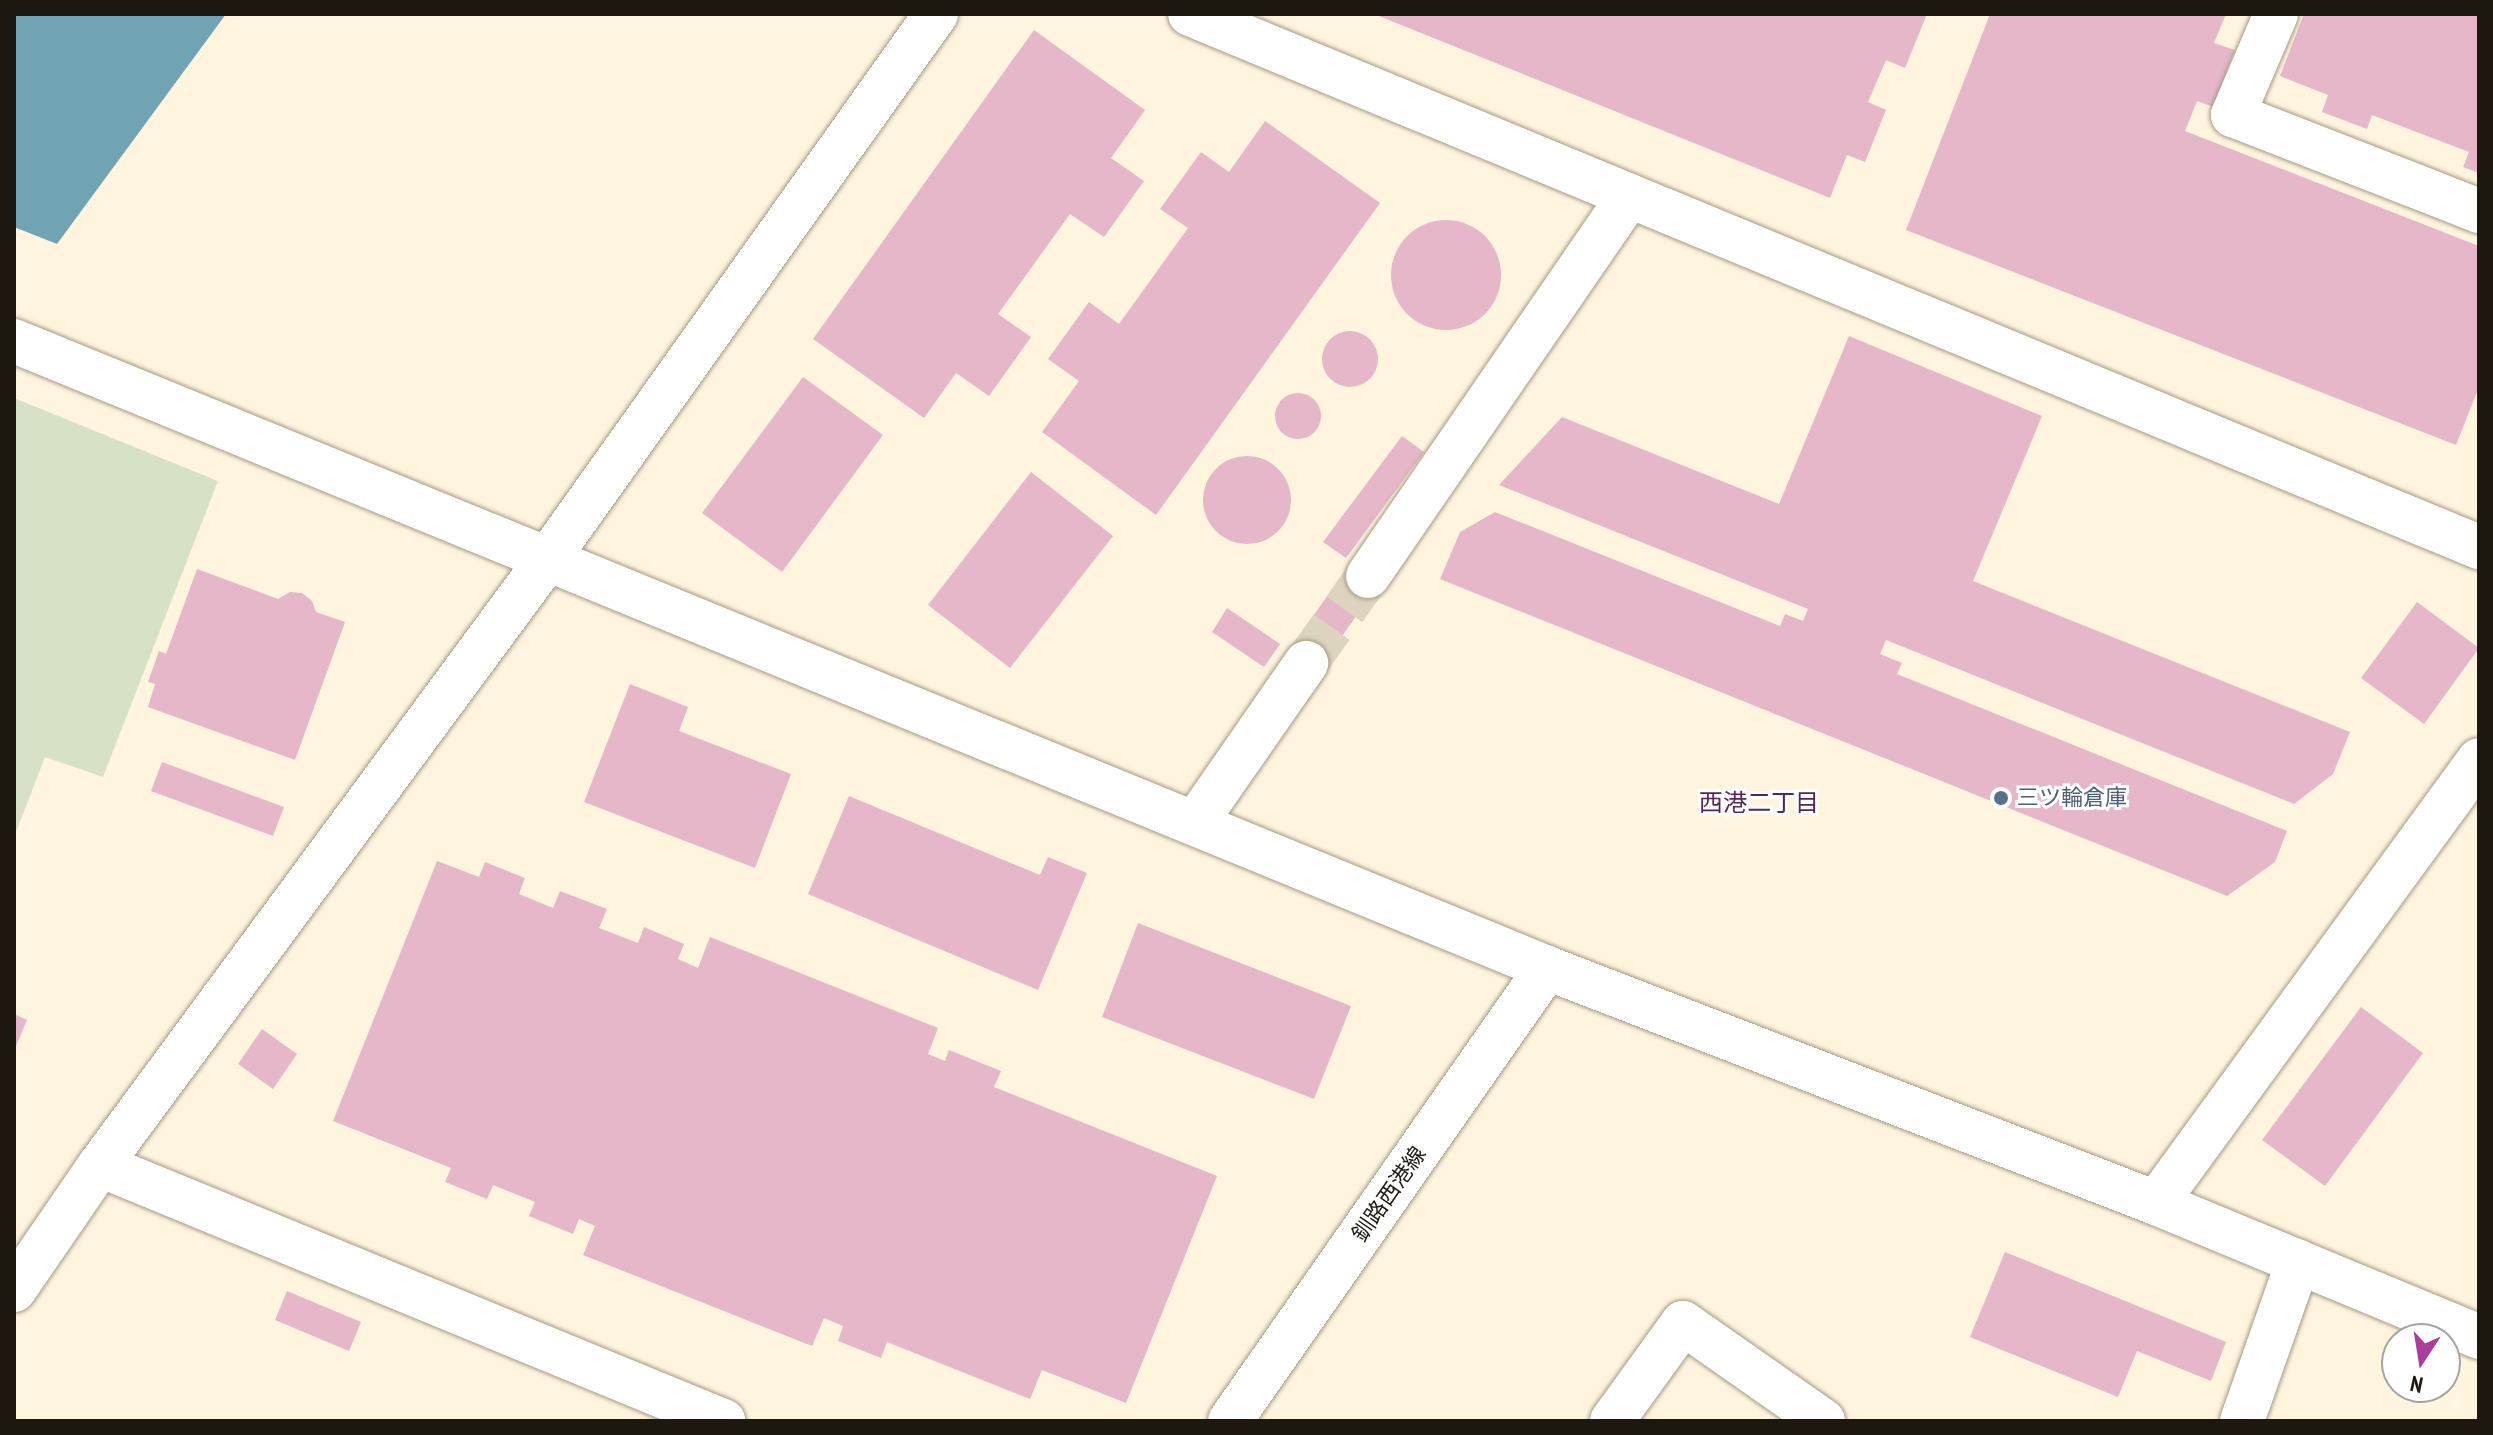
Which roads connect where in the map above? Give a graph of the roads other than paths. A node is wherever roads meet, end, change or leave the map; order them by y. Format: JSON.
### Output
{"nodes":[{"id":1,"x":936,"y":14,"type":"edge"},
{"id":2,"x":2276,"y":14,"type":"edge"},
{"id":3,"x":1209,"y":18,"type":"edge"},
{"id":4,"x":1629,"y":196,"type":"junction"},
{"id":5,"x":2479,"y":211,"type":"edge"},
{"id":6,"x":14,"y":341,"type":"edge"},
{"id":7,"x":2479,"y":547,"type":"edge"},
{"id":8,"x":549,"y":557,"type":"junction"},
{"id":9,"x":1368,"y":576,"type":"tunnel mouth"},
{"id":10,"x":1306,"y":663,"type":"tunnel mouth"},
{"id":11,"x":2479,"y":760,"type":"edge"},
{"id":12,"x":1195,"y":823,"type":"junction"},
{"id":13,"x":1547,"y":968,"type":"junction"},
{"id":14,"x":100,"y":1165,"type":"junction"},
{"id":15,"x":2156,"y":1203,"type":"junction"},
{"id":16,"x":2298,"y":1262,"type":"junction"},
{"id":17,"x":14,"y":1290,"type":"edge"},
{"id":18,"x":2479,"y":1337,"type":"edge"},
{"id":19,"x":723,"y":1421,"type":"edge"},
{"id":20,"x":1230,"y":1421,"type":"edge"},
{"id":21,"x":1612,"y":1421,"type":"edge"},
{"id":22,"x":1823,"y":1421,"type":"edge"},
{"id":23,"x":2242,"y":1421,"type":"edge"}],
"edges":[{"from":1,"to":8,"type":"street"},
{"from":2,"to":5,"type":"street"},
{"from":3,"to":4,"type":"street"},
{"from":4,"to":7,"type":"street"},
{"from":4,"to":9,"type":"street"},
{"from":6,"to":8,"type":"street"},
{"from":8,"to":12,"type":"street"},
{"from":8,"to":14,"type":"street"},
{"from":10,"to":12,"type":"street"},
{"from":11,"to":15,"type":"street"},
{"from":12,"to":13,"type":"street"},
{"from":13,"to":15,"type":"street"},
{"from":13,"to":20,"type":"street","name":"釧路西港線"},
{"from":14,"to":17,"type":"street"},
{"from":14,"to":19,"type":"street"},
{"from":15,"to":16,"type":"street"},
{"from":16,"to":18,"type":"street"},
{"from":16,"to":23,"type":"street"},
{"from":21,"to":22,"type":"street"}]}
